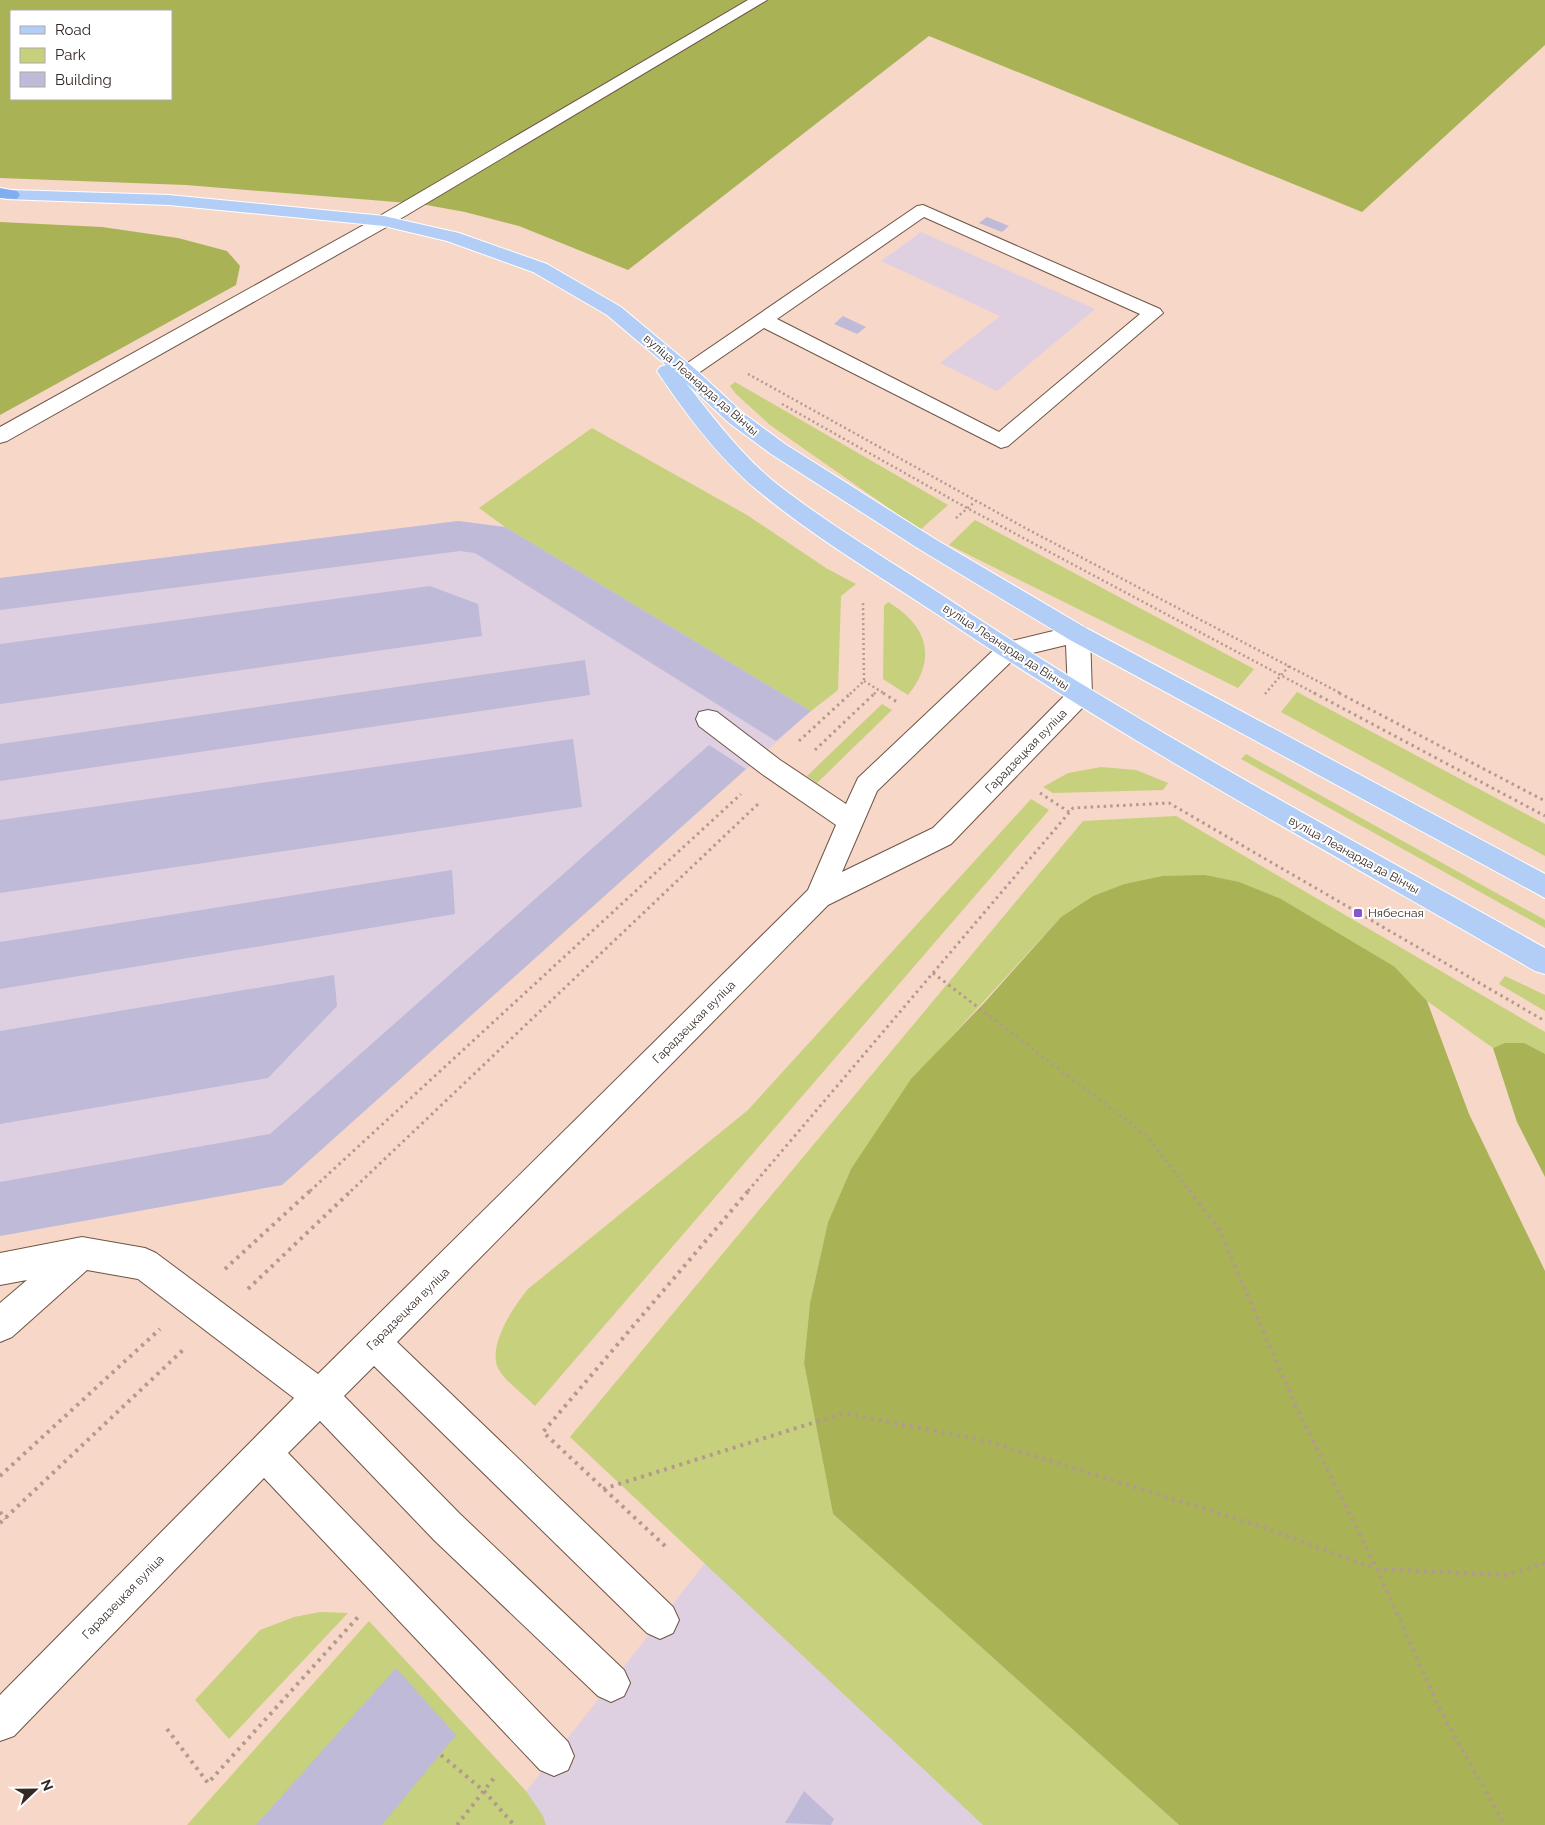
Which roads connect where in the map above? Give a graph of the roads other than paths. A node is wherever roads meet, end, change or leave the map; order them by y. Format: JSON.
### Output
{"nodes":[{"id":1,"x":759,"y":0,"type":"edge"},
{"id":2,"x":4,"y":195,"type":"edge"},
{"id":3,"x":384,"y":221,"type":"junction"},
{"id":4,"x":764,"y":320,"type":"junction"},
{"id":5,"x":680,"y":376,"type":"junction"},
{"id":6,"x":0,"y":436,"type":"edge"},
{"id":7,"x":1078,"y":634,"type":"junction"},
{"id":8,"x":1008,"y":650,"type":"junction"},
{"id":9,"x":1080,"y":695,"type":"junction"},
{"id":10,"x":708,"y":719,"type":"dead end"},
{"id":11,"x":850,"y":821,"type":"junction"},
{"id":12,"x":1545,"y":887,"type":"edge"},
{"id":13,"x":818,"y":897,"type":"junction"},
{"id":14,"x":1545,"y":962,"type":"edge"},
{"id":15,"x":82,"y":1253,"type":"junction"},
{"id":16,"x":0,"y":1269,"type":"edge"},
{"id":17,"x":0,"y":1325,"type":"edge"},
{"id":18,"x":374,"y":1343,"type":"junction"},
{"id":19,"x":320,"y":1396,"type":"junction"},
{"id":20,"x":264,"y":1453,"type":"junction"},
{"id":21,"x":660,"y":1620,"type":"dead end"},
{"id":22,"x":611,"y":1683,"type":"dead end"},
{"id":23,"x":0,"y":1722,"type":"edge"},
{"id":24,"x":554,"y":1756,"type":"dead end"}],
"edges":[{"from":1,"to":3,"type":"street"},
{"from":2,"to":3,"type":"main road","name":"вуліца Леанарда да Вінчы"},
{"from":3,"to":5,"type":"main road","name":"вуліца Леанарда да Вінчы"},
{"from":3,"to":6,"type":"street"},
{"from":4,"to":4,"type":"street"},
{"from":4,"to":5,"type":"street"},
{"from":5,"to":7,"type":"main road","name":"вуліца Леанарда да Вінчы"},
{"from":5,"to":8,"type":"main road","name":"вуліца Леанарда да Вінчы"},
{"from":7,"to":8,"type":"street"},
{"from":7,"to":9,"type":"street"},
{"from":7,"to":12,"type":"main road","name":"вуліца Леанарда да Вінчы"},
{"from":8,"to":9,"type":"main road","name":"вуліца Леанарда да Вінчы"},
{"from":8,"to":11,"type":"street","name":"Гарадзецкая вуліца"},
{"from":9,"to":13,"type":"street","name":"Гарадзецкая вуліца"},
{"from":9,"to":14,"type":"main road","name":"вуліца Леанарда да Вінчы"},
{"from":10,"to":11,"type":"street"},
{"from":11,"to":13,"type":"street","name":"Гарадзецкая вуліца"},
{"from":13,"to":18,"type":"street","name":"Гарадзецкая вуліца"},
{"from":15,"to":16,"type":"street"},
{"from":15,"to":17,"type":"street"},
{"from":15,"to":19,"type":"street"},
{"from":18,"to":19,"type":"street","name":"Гарадзецкая вуліца"},
{"from":18,"to":21,"type":"street"},
{"from":19,"to":20,"type":"street","name":"Гарадзецкая вуліца"},
{"from":19,"to":22,"type":"street"},
{"from":20,"to":23,"type":"street","name":"Гарадзецкая вуліца"},
{"from":20,"to":24,"type":"street"}]}
